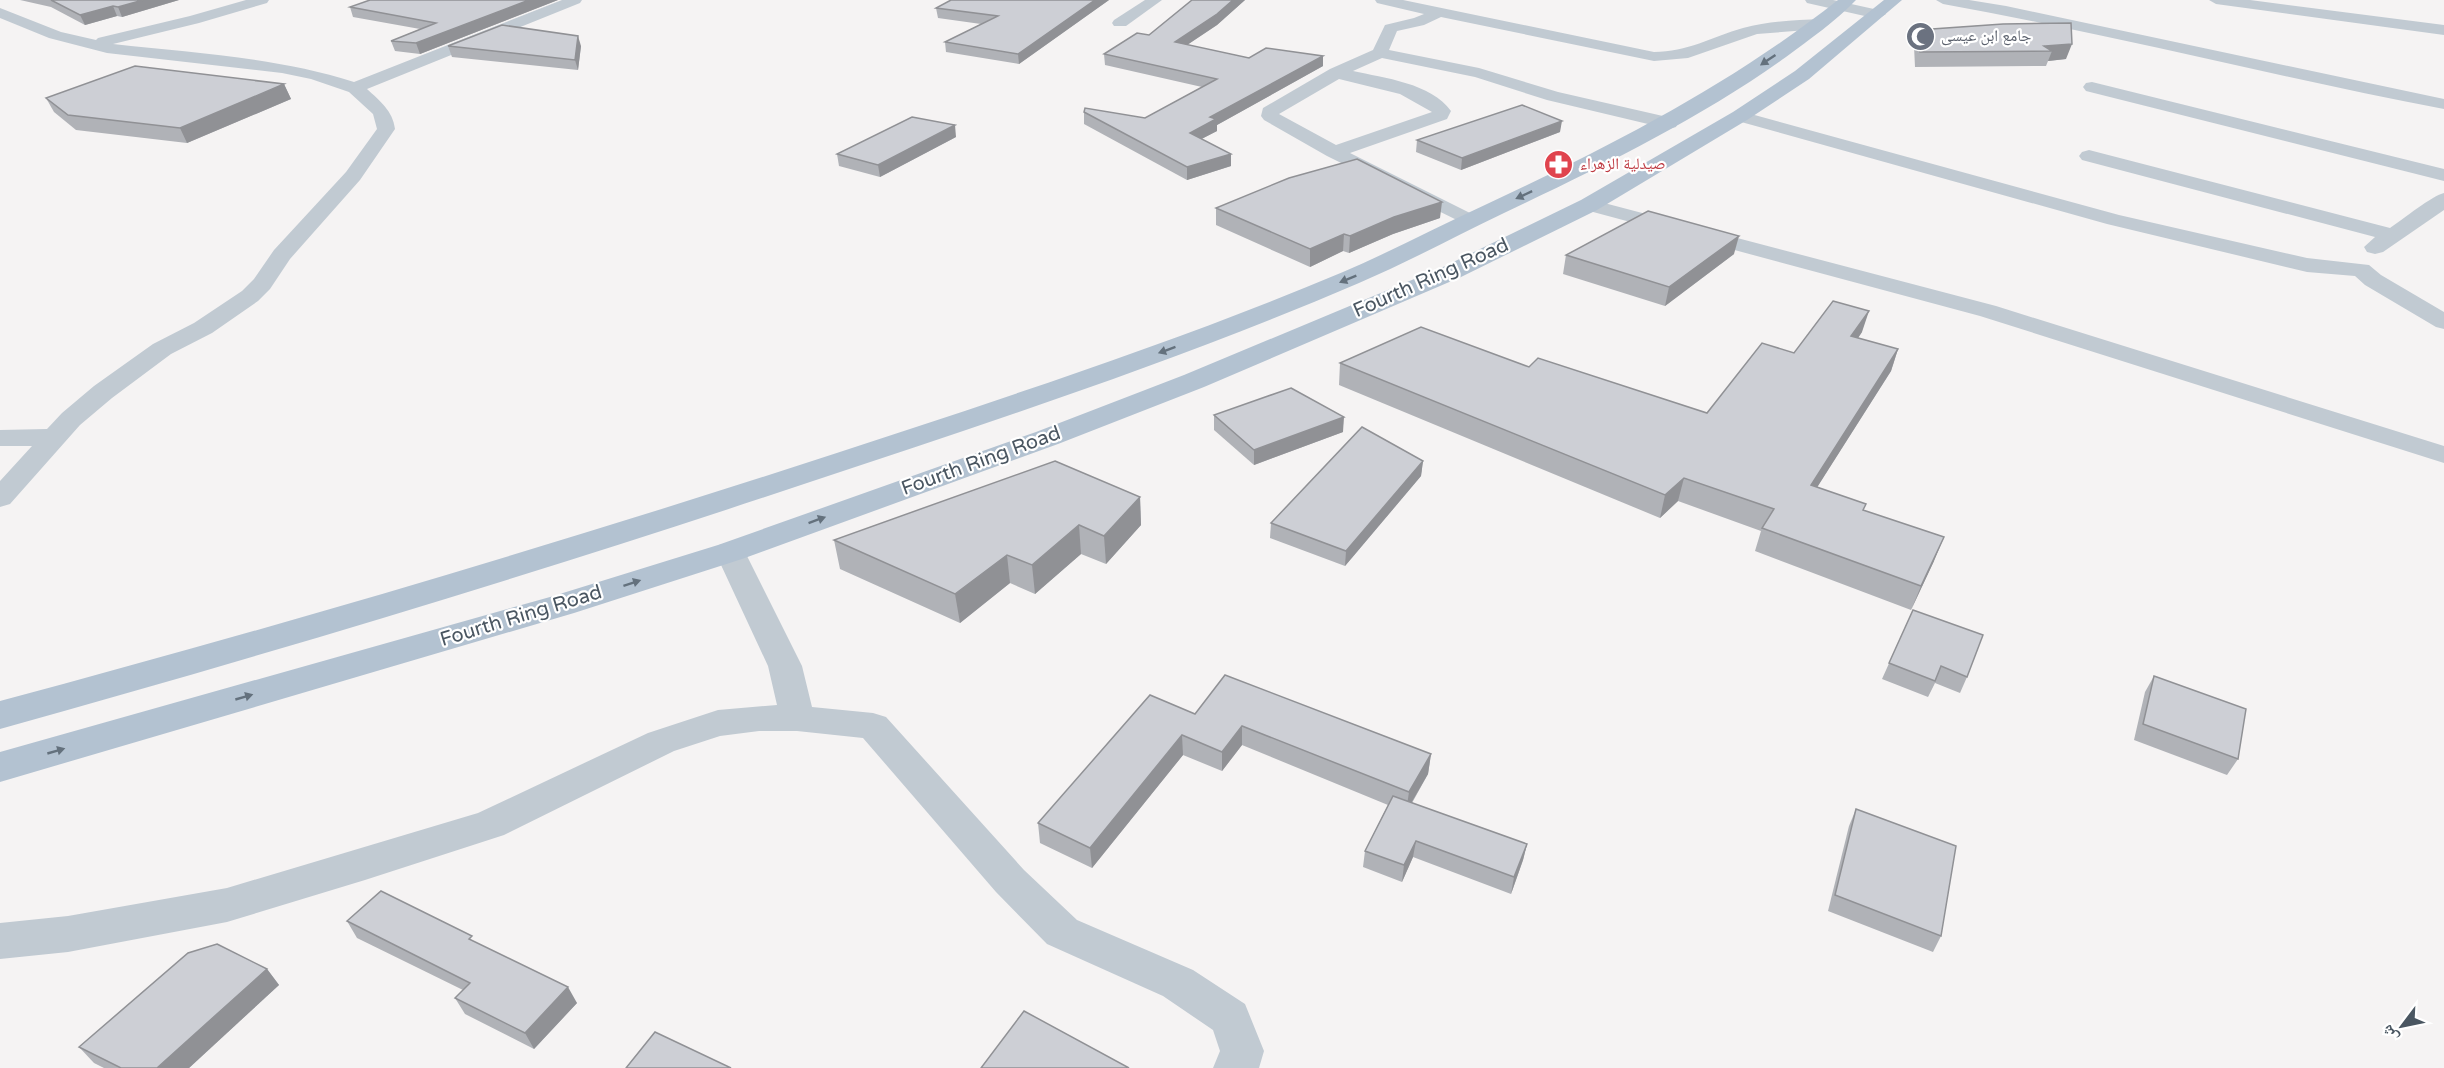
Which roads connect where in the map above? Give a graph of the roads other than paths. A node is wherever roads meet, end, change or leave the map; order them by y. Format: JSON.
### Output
{"nodes":[{"id":1,"x":262,"y":0,"type":"edge"},
{"id":2,"x":575,"y":0,"type":"edge"},
{"id":3,"x":1155,"y":0,"type":"edge"},
{"id":4,"x":1382,"y":0,"type":"edge"},
{"id":5,"x":1943,"y":0,"type":"edge"},
{"id":6,"x":2216,"y":0,"type":"edge"},
{"id":7,"x":1886,"y":7,"type":"edge"},
{"id":8,"x":1830,"y":8,"type":"edge"},
{"id":9,"x":1440,"y":12,"type":"junction"},
{"id":10,"x":0,"y":13,"type":"edge"},
{"id":11,"x":1120,"y":23,"type":"dead end"},
{"id":12,"x":2444,"y":30,"type":"edge"},
{"id":13,"x":92,"y":44,"type":"junction"},
{"id":14,"x":1380,"y":53,"type":"junction"},
{"id":15,"x":1336,"y":73,"type":"junction"},
{"id":16,"x":2092,"y":87,"type":"dead end"},
{"id":17,"x":355,"y":88,"type":"junction"},
{"id":18,"x":2444,"y":104,"type":"edge"},
{"id":19,"x":1740,"y":116,"type":"junction"},
{"id":20,"x":1669,"y":123,"type":"junction"},
{"id":21,"x":1334,"y":152,"type":"junction"},
{"id":22,"x":2089,"y":156,"type":"dead end"},
{"id":23,"x":2444,"y":175,"type":"edge"},
{"id":24,"x":1589,"y":204,"type":"junction"},
{"id":25,"x":2440,"y":208,"type":"edge"},
{"id":26,"x":1471,"y":221,"type":"junction"},
{"id":27,"x":2392,"y":235,"type":"junction"},
{"id":28,"x":2361,"y":270,"type":"junction"},
{"id":29,"x":2444,"y":322,"type":"edge"},
{"id":30,"x":55,"y":436,"type":"junction"},
{"id":31,"x":0,"y":438,"type":"edge"},
{"id":32,"x":2444,"y":455,"type":"edge"},
{"id":33,"x":0,"y":498,"type":"edge"},
{"id":34,"x":730,"y":552,"type":"junction"},
{"id":35,"x":550,"y":557,"type":"junction"},
{"id":36,"x":562,"y":605,"type":"junction"},
{"id":37,"x":0,"y":716,"type":"edge"},
{"id":38,"x":797,"y":718,"type":"junction"},
{"id":39,"x":0,"y":767,"type":"edge"},
{"id":40,"x":0,"y":941,"type":"edge"},
{"id":41,"x":1236,"y":1068,"type":"edge"}],
"edges":[{"from":1,"to":13,"type":"street"},
{"from":2,"to":17,"type":"street"},
{"from":3,"to":11,"type":"street"},
{"from":4,"to":9,"type":"street"},
{"from":5,"to":18,"type":"street"},
{"from":6,"to":12,"type":"street"},
{"from":7,"to":8,"type":"street"},
{"from":7,"to":19,"type":"main road","name":"Fourth Ring Road"},
{"from":8,"to":9,"type":"street"},
{"from":8,"to":20,"type":"main road","name":"Fourth Ring Road","one_way":true},
{"from":9,"to":14,"type":"street"},
{"from":10,"to":13,"type":"street"},
{"from":13,"to":17,"type":"street"},
{"from":14,"to":15,"type":"street"},
{"from":14,"to":20,"type":"street"},
{"from":15,"to":21,"type":"street"},
{"from":15,"to":21,"type":"street"},
{"from":16,"to":23,"type":"street"},
{"from":17,"to":30,"type":"street"},
{"from":19,"to":24,"type":"main road","name":"Fourth Ring Road"},
{"from":19,"to":28,"type":"street"},
{"from":20,"to":26,"type":"main road","name":"Fourth Ring Road","one_way":true},
{"from":21,"to":26,"type":"street"},
{"from":22,"to":27,"type":"street"},
{"from":24,"to":32,"type":"street"},
{"from":34,"to":24,"type":"main road","name":"Fourth Ring Road","one_way":true},
{"from":25,"to":27,"type":"street"},
{"from":26,"to":35,"type":"main road","name":"Fourth Ring Road","one_way":true},
{"from":27,"to":28,"type":"street"},
{"from":28,"to":29,"type":"street"},
{"from":30,"to":31,"type":"street"},
{"from":30,"to":33,"type":"street"},
{"from":36,"to":34,"type":"main road","name":"Fourth Ring Road","one_way":true},
{"from":34,"to":38,"type":"street"},
{"from":35,"to":36,"type":"main road"},
{"from":35,"to":37,"type":"main road","name":"Fourth Ring Road"},
{"from":39,"to":36,"type":"main road","name":"Fourth Ring Road","one_way":true},
{"from":38,"to":40,"type":"street"},
{"from":38,"to":41,"type":"street"}]}
